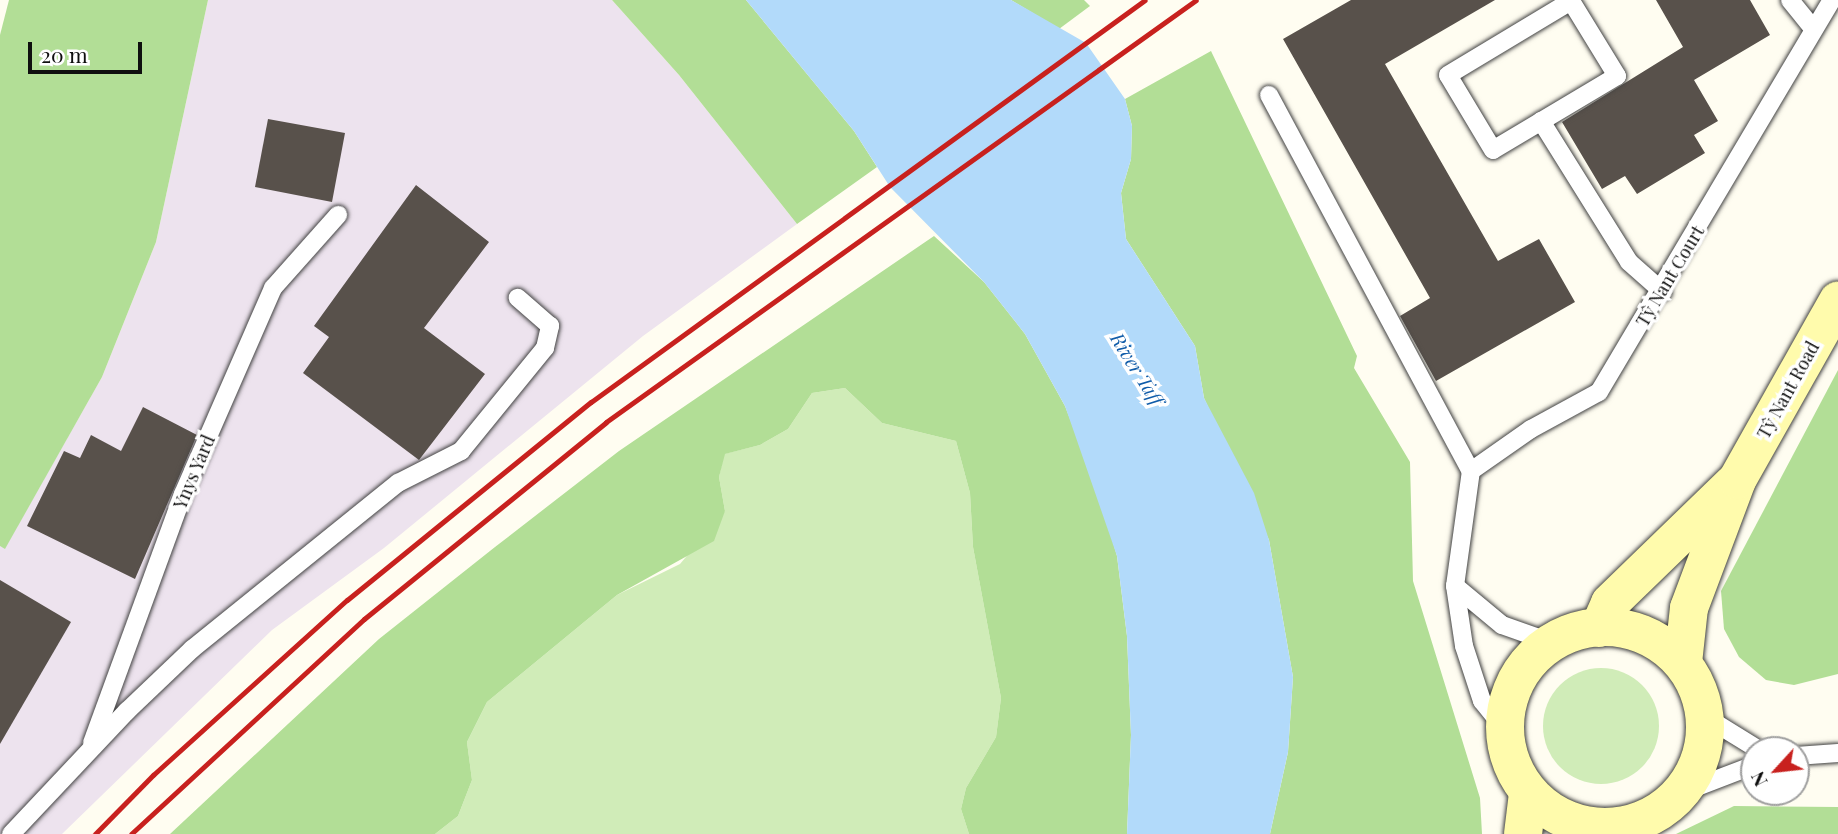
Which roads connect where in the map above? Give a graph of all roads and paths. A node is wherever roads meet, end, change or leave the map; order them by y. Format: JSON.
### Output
{"nodes":[{"id":1,"x":1790,"y":0,"type":"edge"},
{"id":2,"x":1832,"y":0,"type":"edge"},
{"id":3,"x":1813,"y":28,"type":"junction"},
{"id":4,"x":1269,"y":95,"type":"dead end"},
{"id":5,"x":1541,"y":121,"type":"junction"},
{"id":6,"x":338,"y":215,"type":"dead end"},
{"id":7,"x":1662,"y":292,"type":"junction"},
{"id":8,"x":518,"y":298,"type":"dead end"},
{"id":9,"x":1838,"y":301,"type":"edge"},
{"id":10,"x":1471,"y":471,"type":"junction"},
{"id":11,"x":1737,"y":480,"type":"junction"},
{"id":12,"x":1455,"y":586,"type":"junction"},
{"id":13,"x":1599,"y":628,"type":"junction"},
{"id":14,"x":1550,"y":642,"type":"junction"},
{"id":15,"x":1683,"y":663,"type":"junction"},
{"id":16,"x":1704,"y":716,"type":"junction"},
{"id":17,"x":1504,"y":728,"type":"junction"},
{"id":18,"x":1740,"y":738,"type":"edge"},
{"id":19,"x":90,"y":750,"type":"junction"},
{"id":20,"x":1838,"y":753,"type":"edge"},
{"id":21,"x":1810,"y":755,"type":"edge"},
{"id":22,"x":1740,"y":770,"type":"edge"},
{"id":23,"x":1528,"y":793,"type":"junction"},
{"id":24,"x":1681,"y":793,"type":"junction"},
{"id":25,"x":1620,"y":830,"type":"edge"},
{"id":26,"x":11,"y":834,"type":"edge"},
{"id":27,"x":1523,"y":834,"type":"edge"}],
"edges":[{"from":1,"to":3,"type":"lane"},
{"from":2,"to":3,"type":"lane","name":"Tŷ Nant Court"},
{"from":3,"to":7,"type":"lane","name":"Tŷ Nant Court"},
{"from":4,"to":10,"type":"lane"},
{"from":5,"to":5,"type":"lane"},
{"from":5,"to":7,"type":"lane"},
{"from":6,"to":19,"type":"lane","name":"Ynys Yard"},
{"from":7,"to":10,"type":"lane","name":"Tŷ Nant Court"},
{"from":8,"to":19,"type":"lane","name":"Ynys Yard"},
{"from":9,"to":11,"type":"main road","name":"Tŷ Nant Road"},
{"from":10,"to":12,"type":"lane"},
{"from":11,"to":13,"type":"main road","name":"Tŷ Nant Road"},
{"from":11,"to":15,"type":"main road","name":"Tŷ Nant Road"},
{"from":12,"to":14,"type":"lane"},
{"from":12,"to":17,"type":"lane"},
{"from":13,"to":14,"type":"main road"},
{"from":13,"to":15,"type":"main road"},
{"from":14,"to":17,"type":"main road"},
{"from":15,"to":16,"type":"main road"},
{"from":16,"to":18,"type":"lane"},
{"from":16,"to":24,"type":"main road"},
{"from":17,"to":23,"type":"main road"},
{"from":19,"to":26,"type":"lane","name":"Ynys Yard"},
{"from":20,"to":21,"type":"lane"},
{"from":22,"to":24,"type":"lane"},
{"from":23,"to":25,"type":"main road"},
{"from":23,"to":27,"type":"main road"},
{"from":24,"to":25,"type":"main road"}]}
